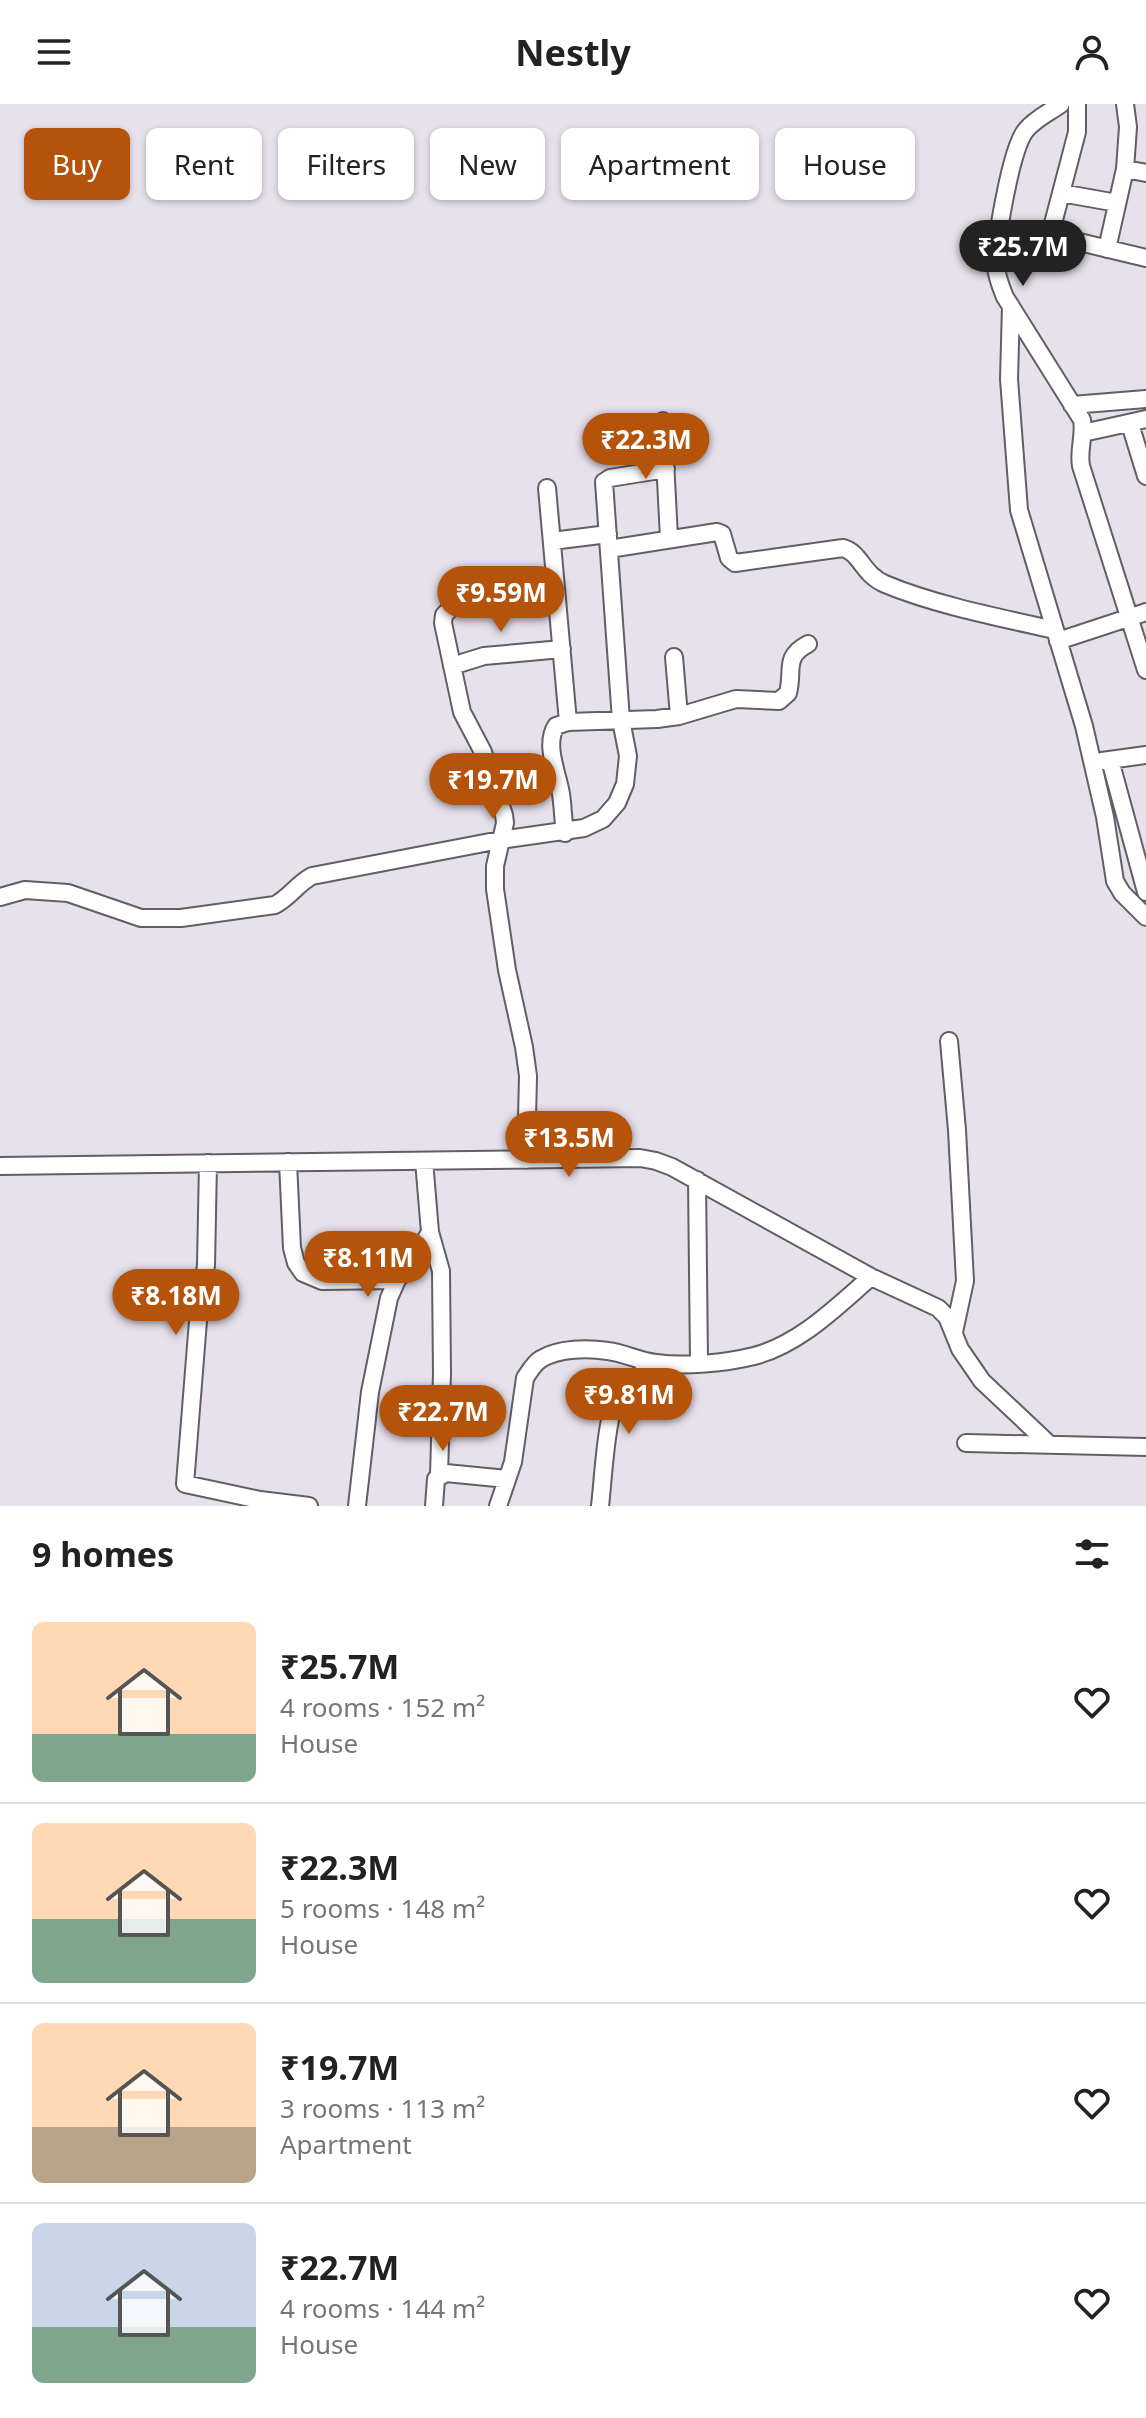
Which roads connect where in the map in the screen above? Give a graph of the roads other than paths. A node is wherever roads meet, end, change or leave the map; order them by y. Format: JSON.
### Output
{"nodes":[{"id":1,"x":1061,"y":104,"type":"edge"},
{"id":2,"x":1077,"y":104,"type":"edge"},
{"id":3,"x":1125,"y":104,"type":"edge"},
{"id":4,"x":1125,"y":169,"type":"junction"},
{"id":5,"x":1146,"y":173,"type":"edge"},
{"id":6,"x":1061,"y":193,"type":"junction"},
{"id":7,"x":1117,"y":203,"type":"junction"},
{"id":8,"x":1050,"y":235,"type":"junction"},
{"id":9,"x":998,"y":240,"type":"junction"},
{"id":10,"x":1107,"y":249,"type":"junction"},
{"id":11,"x":1146,"y":258,"type":"edge"},
{"id":12,"x":1011,"y":306,"type":"junction"},
{"id":13,"x":1146,"y":399,"type":"edge"},
{"id":14,"x":1072,"y":405,"type":"junction"},
{"id":15,"x":663,"y":421,"type":"dead end"},
{"id":16,"x":1138,"y":422,"type":"edge"},
{"id":17,"x":1083,"y":433,"type":"junction"},
{"id":18,"x":666,"y":469,"type":"junction"},
{"id":19,"x":1146,"y":476,"type":"edge"},
{"id":20,"x":547,"y":488,"type":"dead end"},
{"id":21,"x":669,"y":538,"type":"junction"},
{"id":22,"x":552,"y":541,"type":"junction"},
{"id":23,"x":608,"y":541,"type":"junction"},
{"id":24,"x":557,"y":597,"type":"junction"},
{"id":25,"x":1138,"y":614,"type":"edge"},
{"id":26,"x":1057,"y":636,"type":"junction"},
{"id":27,"x":808,"y":644,"type":"dead end"},
{"id":28,"x":562,"y":649,"type":"junction"},
{"id":29,"x":674,"y":657,"type":"dead end"},
{"id":30,"x":452,"y":666,"type":"junction"},
{"id":31,"x":1146,"y":670,"type":"edge"},
{"id":32,"x":679,"y":716,"type":"junction"},
{"id":33,"x":621,"y":720,"type":"junction"},
{"id":34,"x":568,"y":722,"type":"junction"},
{"id":35,"x":1146,"y":755,"type":"edge"},
{"id":36,"x":1101,"y":762,"type":"junction"},
{"id":37,"x":565,"y":833,"type":"junction"},
{"id":38,"x":500,"y":840,"type":"junction"},
{"id":39,"x":1146,"y":892,"type":"edge"},
{"id":40,"x":0,"y":897,"type":"edge"},
{"id":41,"x":1146,"y":917,"type":"edge"},
{"id":42,"x":949,"y":1041,"type":"dead end"},
{"id":43,"x":526,"y":1160,"type":"junction"},
{"id":44,"x":424,"y":1161,"type":"junction"},
{"id":45,"x":288,"y":1162,"type":"junction"},
{"id":46,"x":208,"y":1163,"type":"junction"},
{"id":47,"x":0,"y":1166,"type":"edge"},
{"id":48,"x":697,"y":1180,"type":"junction"},
{"id":49,"x":430,"y":1232,"type":"junction"},
{"id":50,"x":871,"y":1277,"type":"junction"},
{"id":51,"x":397,"y":1280,"type":"junction"},
{"id":52,"x":954,"y":1332,"type":"junction"},
{"id":53,"x":699,"y":1362,"type":"junction"},
{"id":54,"x":655,"y":1363,"type":"junction"},
{"id":55,"x":966,"y":1443,"type":"dead end"},
{"id":56,"x":1050,"y":1445,"type":"junction"},
{"id":57,"x":1146,"y":1447,"type":"edge"},
{"id":58,"x":439,"y":1475,"type":"junction"},
{"id":59,"x":507,"y":1479,"type":"junction"},
{"id":60,"x":260,"y":1503,"type":"edge"},
{"id":61,"x":309,"y":1506,"type":"edge"},
{"id":62,"x":357,"y":1506,"type":"edge"},
{"id":63,"x":434,"y":1506,"type":"edge"},
{"id":64,"x":498,"y":1506,"type":"edge"},
{"id":65,"x":600,"y":1506,"type":"edge"}],
"edges":[{"from":1,"to":9,"type":"street"},
{"from":2,"to":6,"type":"street"},
{"from":3,"to":4,"type":"street"},
{"from":4,"to":5,"type":"street"},
{"from":4,"to":7,"type":"street"},
{"from":6,"to":7,"type":"street"},
{"from":6,"to":8,"type":"street"},
{"from":7,"to":10,"type":"street"},
{"from":8,"to":9,"type":"street"},
{"from":8,"to":10,"type":"street"},
{"from":9,"to":12,"type":"street"},
{"from":10,"to":11,"type":"street"},
{"from":12,"to":14,"type":"street"},
{"from":12,"to":26,"type":"street"},
{"from":13,"to":14,"type":"street"},
{"from":14,"to":17,"type":"street"},
{"from":15,"to":18,"type":"street"},
{"from":16,"to":17,"type":"street"},
{"from":16,"to":19,"type":"street"},
{"from":17,"to":25,"type":"street"},
{"from":18,"to":21,"type":"street"},
{"from":18,"to":23,"type":"street"},
{"from":20,"to":22,"type":"street"},
{"from":21,"to":23,"type":"street"},
{"from":21,"to":26,"type":"street"},
{"from":22,"to":23,"type":"street"},
{"from":22,"to":24,"type":"street"},
{"from":23,"to":33,"type":"street"},
{"from":24,"to":28,"type":"street"},
{"from":24,"to":30,"type":"street"},
{"from":25,"to":26,"type":"street"},
{"from":25,"to":31,"type":"street"},
{"from":26,"to":36,"type":"street"},
{"from":27,"to":32,"type":"street"},
{"from":28,"to":30,"type":"street"},
{"from":28,"to":34,"type":"street"},
{"from":29,"to":32,"type":"street"},
{"from":30,"to":38,"type":"street"},
{"from":32,"to":33,"type":"street"},
{"from":33,"to":34,"type":"street"},
{"from":33,"to":37,"type":"street"},
{"from":34,"to":37,"type":"street"},
{"from":35,"to":36,"type":"street"},
{"from":36,"to":39,"type":"street"},
{"from":36,"to":41,"type":"street"},
{"from":37,"to":38,"type":"street"},
{"from":38,"to":40,"type":"street"},
{"from":38,"to":43,"type":"street"},
{"from":42,"to":52,"type":"street"},
{"from":43,"to":44,"type":"street"},
{"from":43,"to":48,"type":"street"},
{"from":44,"to":45,"type":"street"},
{"from":44,"to":49,"type":"street"},
{"from":45,"to":46,"type":"street"},
{"from":45,"to":51,"type":"street"},
{"from":46,"to":47,"type":"street"},
{"from":46,"to":60,"type":"street"},
{"from":48,"to":50,"type":"street"},
{"from":48,"to":53,"type":"street"},
{"from":49,"to":51,"type":"street"},
{"from":49,"to":58,"type":"street"},
{"from":50,"to":52,"type":"street"},
{"from":50,"to":53,"type":"street"},
{"from":51,"to":62,"type":"street"},
{"from":52,"to":56,"type":"street"},
{"from":53,"to":54,"type":"street"},
{"from":54,"to":59,"type":"street"},
{"from":54,"to":65,"type":"street"},
{"from":55,"to":56,"type":"street"},
{"from":56,"to":57,"type":"street"},
{"from":58,"to":59,"type":"street"},
{"from":58,"to":63,"type":"street"},
{"from":59,"to":64,"type":"street"},
{"from":60,"to":61,"type":"street"}]}
